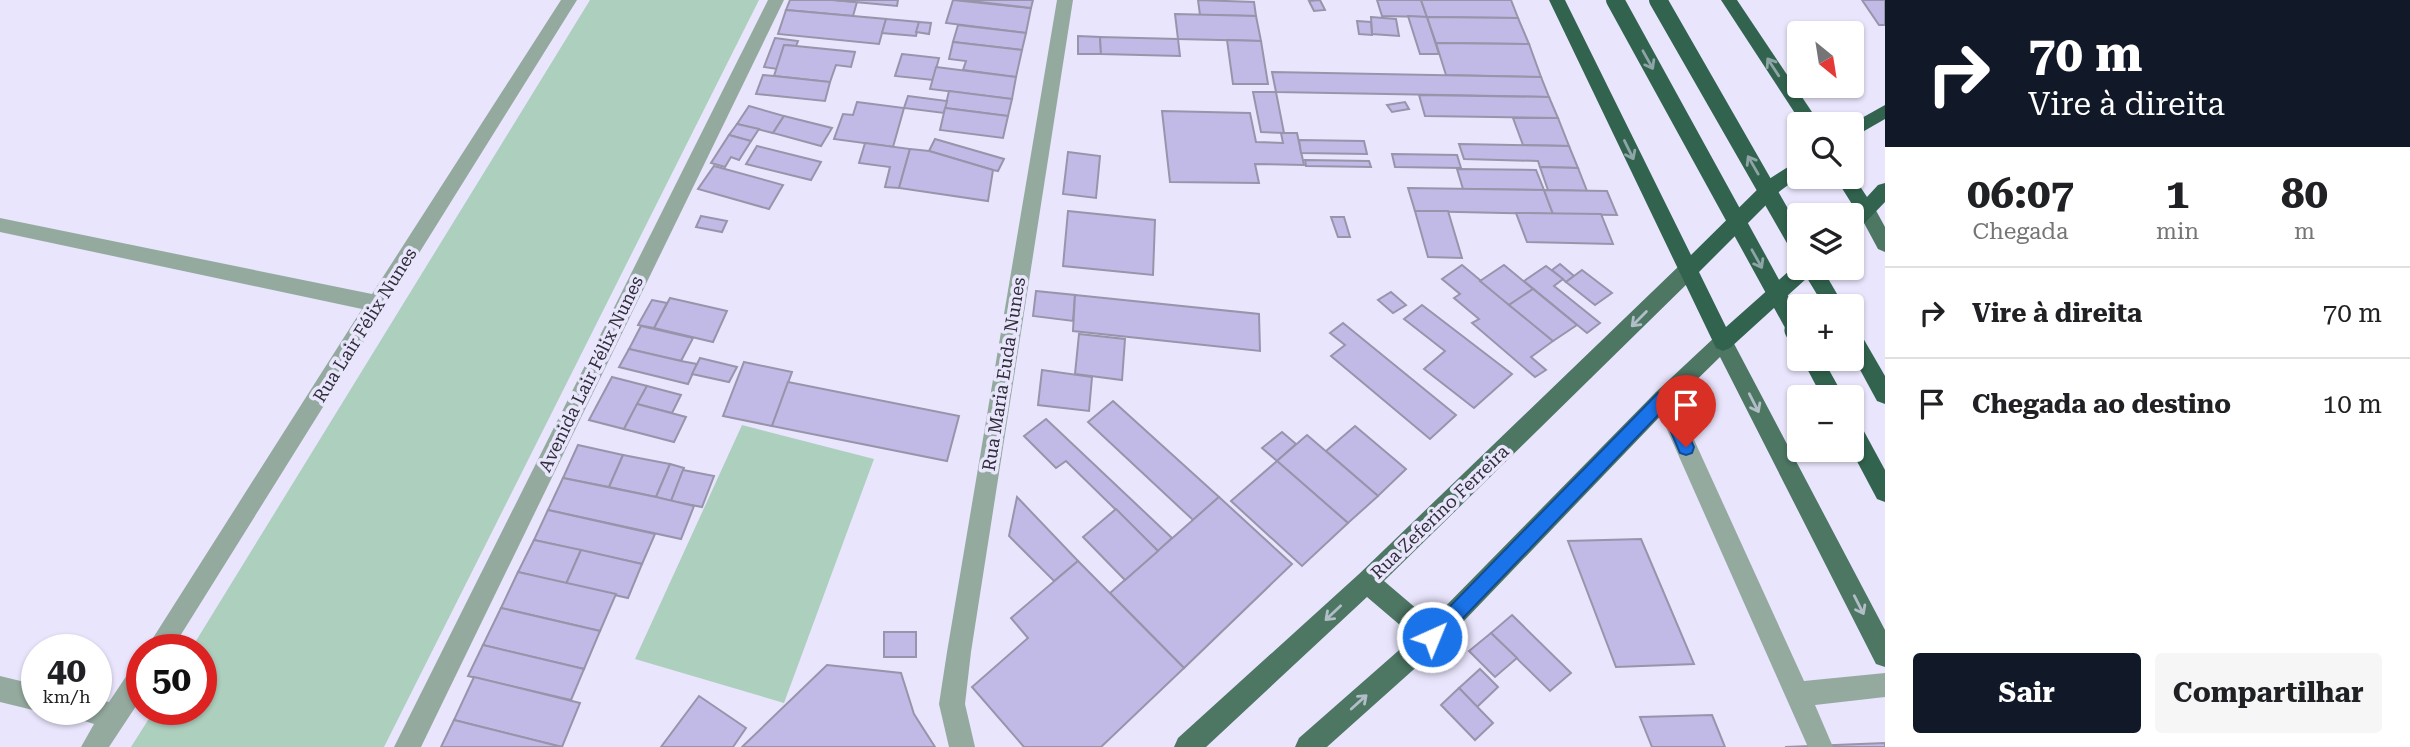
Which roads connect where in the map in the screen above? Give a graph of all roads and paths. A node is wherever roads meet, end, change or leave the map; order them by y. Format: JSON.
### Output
{"nodes":[{"id":1,"x":569,"y":0,"type":"edge"},
{"id":2,"x":776,"y":0,"type":"edge"},
{"id":3,"x":1065,"y":0,"type":"edge"},
{"id":4,"x":1557,"y":0,"type":"edge"},
{"id":5,"x":1615,"y":0,"type":"edge"},
{"id":6,"x":1658,"y":0,"type":"edge"},
{"id":7,"x":1729,"y":0,"type":"edge"},
{"id":8,"x":1885,"y":111,"type":"edge"},
{"id":9,"x":1803,"y":112,"type":"edge"},
{"id":10,"x":1864,"y":124,"type":"edge"},
{"id":11,"x":1787,"y":176,"type":"edge"},
{"id":12,"x":1885,"y":190,"type":"edge"},
{"id":13,"x":1864,"y":212,"type":"edge"},
{"id":14,"x":1864,"y":222,"type":"edge"},
{"id":15,"x":0,"y":225,"type":"edge"},
{"id":16,"x":1787,"y":225,"type":"edge"},
{"id":17,"x":1885,"y":244,"type":"edge"},
{"id":18,"x":1687,"y":271,"type":"junction"},
{"id":19,"x":1792,"y":280,"type":"edge"},
{"id":20,"x":379,"y":304,"type":"junction"},
{"id":21,"x":1787,"y":313,"type":"edge"},
{"id":22,"x":1723,"y":342,"type":"junction"},
{"id":23,"x":1864,"y":358,"type":"edge"},
{"id":24,"x":1885,"y":395,"type":"edge"},
{"id":25,"x":1664,"y":398,"type":"junction"},
{"id":26,"x":1864,"y":453,"type":"edge"},
{"id":27,"x":1885,"y":492,"type":"edge"},
{"id":28,"x":1367,"y":582,"type":"junction"},
{"id":29,"x":168,"y":634,"type":"edge"},
{"id":30,"x":1432,"y":637,"type":"junction"},
{"id":31,"x":1885,"y":655,"type":"edge"},
{"id":32,"x":1885,"y":685,"type":"edge"},
{"id":33,"x":0,"y":689,"type":"edge"},
{"id":34,"x":21,"y":694,"type":"edge"},
{"id":35,"x":1797,"y":694,"type":"junction"},
{"id":36,"x":126,"y":699,"type":"edge"},
{"id":37,"x":112,"y":715,"type":"edge"},
{"id":38,"x":115,"y":716,"type":"junction"},
{"id":39,"x":1821,"y":746,"type":"edge"},
{"id":40,"x":94,"y":747,"type":"edge"},
{"id":41,"x":407,"y":747,"type":"edge"},
{"id":42,"x":962,"y":747,"type":"edge"},
{"id":43,"x":1187,"y":747,"type":"edge"},
{"id":44,"x":1308,"y":747,"type":"edge"}],
"edges":[{"from":1,"to":20,"type":"street","name":"Rua Lair Félix Nunes"},
{"from":2,"to":41,"type":"street","name":"Avenida Lair Félix Nunes"},
{"from":3,"to":42,"type":"street","name":"Rua Maria Euda Nunes"},
{"from":4,"to":18,"type":"highway","one_way":true},
{"from":5,"to":21,"type":"highway","one_way":true,"bridge":true},
{"from":16,"to":6,"type":"highway","one_way":true,"bridge":true},
{"from":9,"to":7,"type":"highway","one_way":true},
{"from":8,"to":10,"type":"highway"},
{"from":11,"to":18,"type":"highway"},
{"from":12,"to":13,"type":"highway"},
{"from":14,"to":17,"type":"main road"},
{"from":15,"to":20,"type":"street"},
{"from":18,"to":22,"type":"highway"},
{"from":18,"to":28,"type":"main road","name":"Rua Zeferino Ferreira","one_way":true},
{"from":19,"to":22,"type":"highway"},
{"from":20,"to":29,"type":"street","name":"Rua Lair Félix Nunes"},
{"from":22,"to":25,"type":"main road"},
{"from":22,"to":31,"type":"main road","one_way":true},
{"from":23,"to":24,"type":"highway"},
{"from":25,"to":30,"type":"main road"},
{"from":25,"to":35,"type":"street"},
{"from":26,"to":27,"type":"highway"},
{"from":28,"to":30,"type":"main road"},
{"from":28,"to":43,"type":"main road","name":"Rua Zeferino Ferreira","one_way":true},
{"from":44,"to":30,"type":"main road","one_way":true},
{"from":32,"to":35,"type":"street"},
{"from":33,"to":34,"type":"street"},
{"from":35,"to":39,"type":"street"},
{"from":36,"to":38,"type":"street"},
{"from":37,"to":38,"type":"street"},
{"from":38,"to":40,"type":"street"}]}
